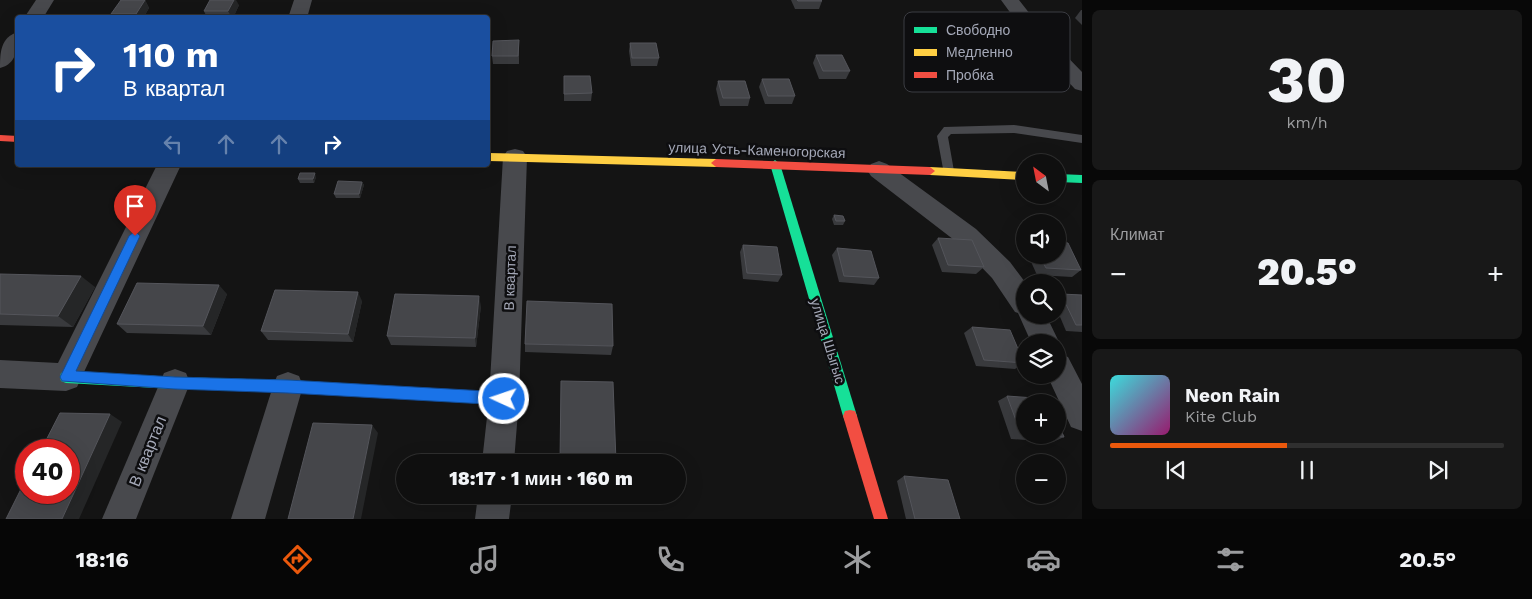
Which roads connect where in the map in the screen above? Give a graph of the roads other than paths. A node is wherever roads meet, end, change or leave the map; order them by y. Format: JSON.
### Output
{"nodes":[{"id":1,"x":46,"y":0,"type":"edge"},
{"id":2,"x":303,"y":0,"type":"edge"},
{"id":3,"x":1010,"y":0,"type":"edge"},
{"id":4,"x":1019,"y":12,"type":"edge"},
{"id":5,"x":35,"y":15,"type":"edge"},
{"id":6,"x":298,"y":15,"type":"edge"},
{"id":7,"x":15,"y":42,"type":"edge"},
{"id":8,"x":0,"y":62,"type":"edge"},
{"id":9,"x":1070,"y":71,"type":"edge"},
{"id":10,"x":1082,"y":84,"type":"edge"},
{"id":11,"x":0,"y":138,"type":"edge"},
{"id":12,"x":15,"y":139,"type":"edge"},
{"id":13,"x":1082,"y":139,"type":"edge"},
{"id":14,"x":490,"y":156,"type":"edge"},
{"id":15,"x":515,"y":158,"type":"junction"},
{"id":16,"x":776,"y":164,"type":"junction"},
{"id":17,"x":168,"y":167,"type":"edge"},
{"id":18,"x":879,"y":170,"type":"junction"},
{"id":19,"x":948,"y":171,"type":"junction"},
{"id":20,"x":1016,"y":175,"type":"edge"},
{"id":21,"x":1066,"y":178,"type":"edge"},
{"id":22,"x":1082,"y":179,"type":"edge"},
{"id":23,"x":1016,"y":291,"type":"edge"},
{"id":24,"x":0,"y":374,"type":"edge"},
{"id":25,"x":66,"y":377,"type":"junction"},
{"id":26,"x":175,"y":383,"type":"junction"},
{"id":27,"x":1066,"y":383,"type":"edge"},
{"id":28,"x":288,"y":386,"type":"junction"},
{"id":29,"x":504,"y":399,"type":"junction"},
{"id":30,"x":1082,"y":416,"type":"edge"},
{"id":31,"x":499,"y":454,"type":"edge"},
{"id":32,"x":494,"y":504,"type":"edge"},
{"id":33,"x":119,"y":519,"type":"edge"},
{"id":34,"x":248,"y":519,"type":"edge"},
{"id":35,"x":492,"y":519,"type":"edge"},
{"id":36,"x":881,"y":519,"type":"edge"}],
"edges":[{"from":1,"to":5,"type":"street"},
{"from":2,"to":6,"type":"street"},
{"from":3,"to":4,"type":"street"},
{"from":7,"to":8,"type":"street"},
{"from":9,"to":10,"type":"street"},
{"from":11,"to":12,"type":"street"},
{"from":13,"to":19,"type":"lane"},
{"from":14,"to":15,"type":"street","name":"улица Усть-Каменогорская"},
{"from":15,"to":16,"type":"street","name":"улица Усть-Каменогорская"},
{"from":15,"to":29,"type":"street","name":"В квартал"},
{"from":16,"to":18,"type":"street","name":"улица Усть-Каменогорская"},
{"from":16,"to":36,"type":"street","name":"улица Шыгыс"},
{"from":17,"to":25,"type":"street"},
{"from":18,"to":19,"type":"street","name":"улица Усть-Каменогорская"},
{"from":18,"to":23,"type":"street"},
{"from":19,"to":20,"type":"street","name":"улица Усть-Каменогорская"},
{"from":21,"to":22,"type":"street"},
{"from":24,"to":25,"type":"street"},
{"from":25,"to":26,"type":"street"},
{"from":26,"to":28,"type":"street"},
{"from":26,"to":33,"type":"street","name":"В квартал"},
{"from":27,"to":30,"type":"street"},
{"from":28,"to":29,"type":"street"},
{"from":28,"to":34,"type":"street"},
{"from":29,"to":31,"type":"street","name":"В квартал"},
{"from":32,"to":35,"type":"street"}]}
